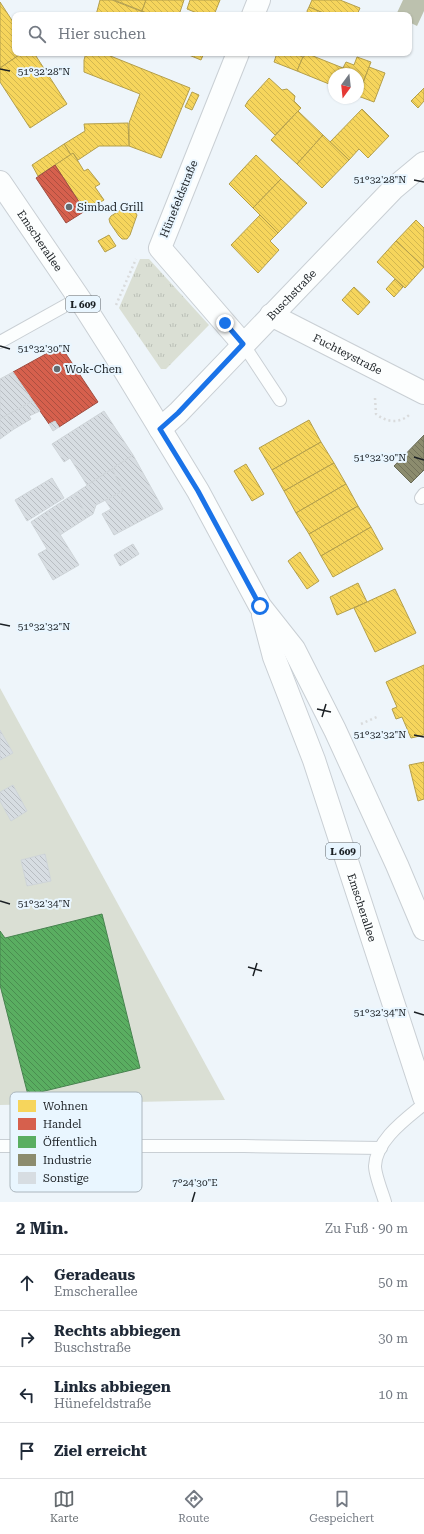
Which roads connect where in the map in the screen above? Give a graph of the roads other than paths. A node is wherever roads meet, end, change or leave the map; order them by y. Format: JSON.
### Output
{"nodes":[{"id":1,"x":259,"y":0,"type":"edge"},
{"id":2,"x":254,"y":12,"type":"edge"},
{"id":3,"x":237,"y":56,"type":"edge"},
{"id":4,"x":424,"y":163,"type":"edge"},
{"id":5,"x":4,"y":196,"type":"edge"},
{"id":6,"x":80,"y":298,"type":"junction"},
{"id":7,"x":271,"y":315,"type":"junction"},
{"id":8,"x":0,"y":342,"type":"edge"},
{"id":9,"x":243,"y":344,"type":"junction"},
{"id":10,"x":424,"y":393,"type":"edge"},
{"id":11,"x":280,"y":400,"type":"dead end"},
{"id":12,"x":160,"y":429,"type":"junction"},
{"id":13,"x":260,"y":606,"type":"junction"},
{"id":14,"x":424,"y":929,"type":"edge"},
{"id":15,"x":424,"y":1097,"type":"edge"},
{"id":16,"x":424,"y":1104,"type":"edge"},
{"id":17,"x":142,"y":1146,"type":"edge"},
{"id":18,"x":380,"y":1148,"type":"junction"},
{"id":19,"x":385,"y":1202,"type":"edge"}],
"edges":[{"from":1,"to":2,"type":"main road"},
{"from":3,"to":9,"type":"main road","name":"Hünefeldstraße"},
{"from":4,"to":7,"type":"main road","name":"Buschstraße"},
{"from":5,"to":6,"type":"main road","name":"Emscherallee","number":"L 609"},
{"from":6,"to":8,"type":"lane"},
{"from":6,"to":12,"type":"main road","name":"Emscherallee","number":"L 609"},
{"from":7,"to":9,"type":"main road","name":"Buschstraße"},
{"from":7,"to":10,"type":"main road","name":"Fuchteystraße"},
{"from":9,"to":11,"type":"lane"},
{"from":9,"to":12,"type":"main road","name":"Buschstraße"},
{"from":12,"to":13,"type":"main road","name":"Emscherallee","number":"L 609"},
{"from":13,"to":14,"type":"main road","name":"Emscherallee","number":"L 609"},
{"from":13,"to":15,"type":"main road","name":"Emscherallee","number":"L 609"},
{"from":16,"to":18,"type":"lane"},
{"from":17,"to":18,"type":"lane"},
{"from":18,"to":19,"type":"lane"}]}
